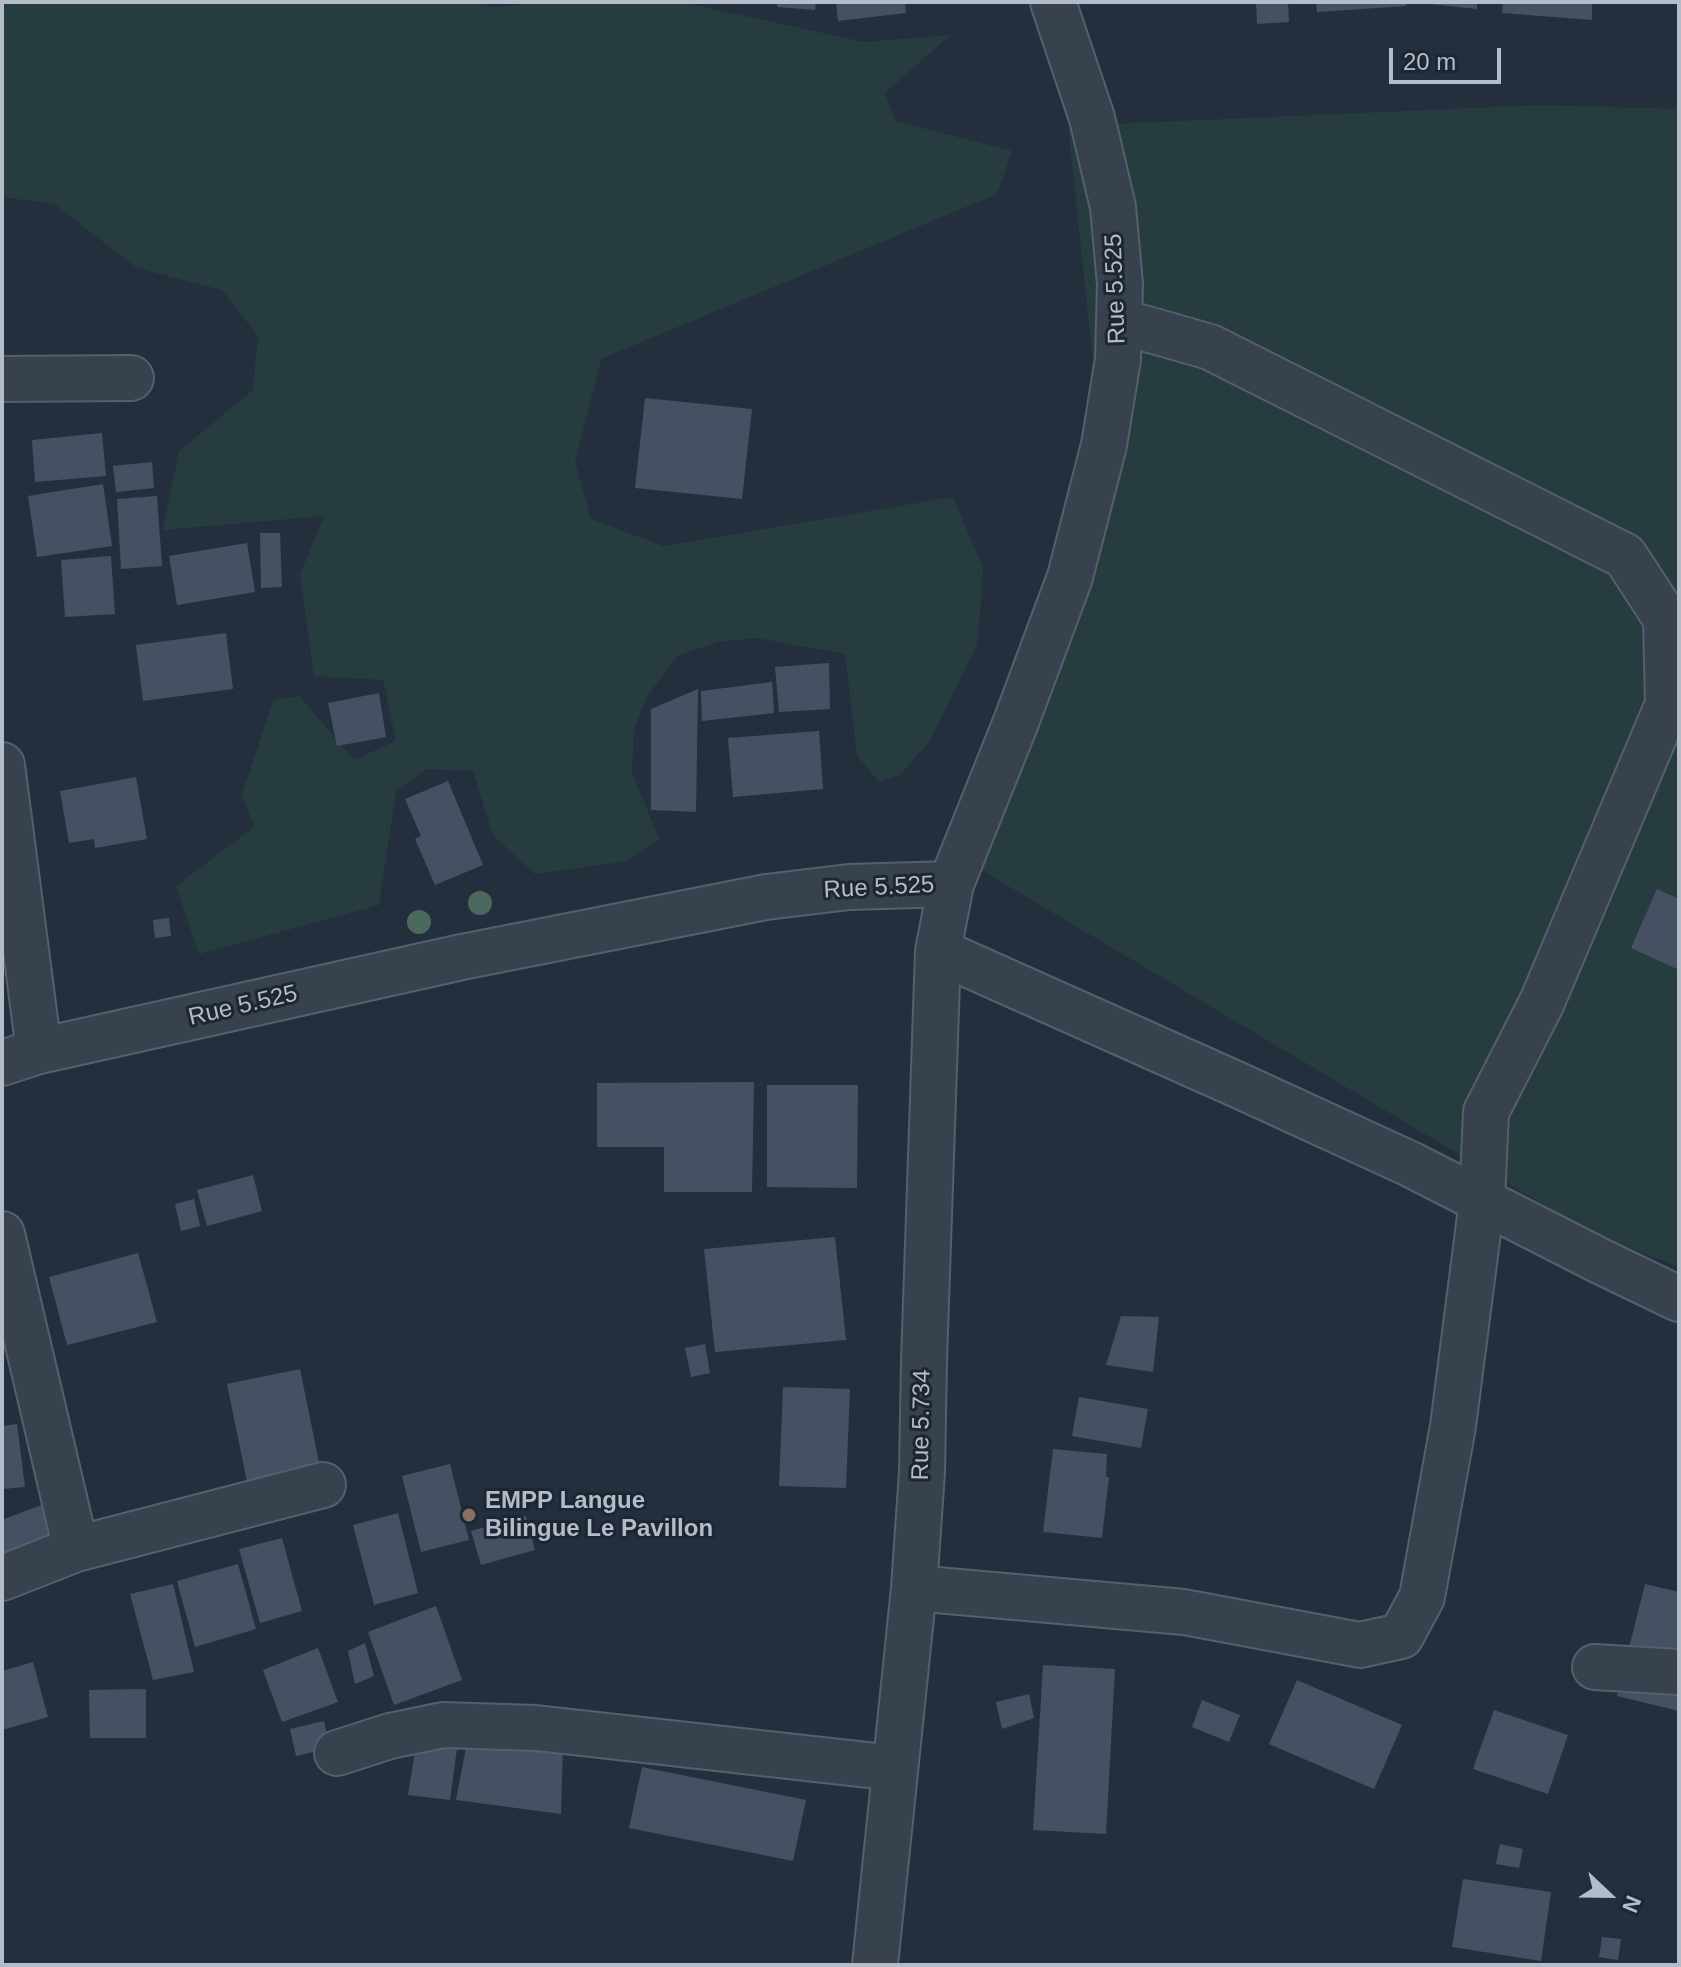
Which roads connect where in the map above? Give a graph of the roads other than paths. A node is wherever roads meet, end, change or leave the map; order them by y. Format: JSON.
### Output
{"nodes":[{"id":1,"x":1053,"y":2,"type":"edge"},
{"id":2,"x":1119,"y":321,"type":"junction"},
{"id":3,"x":131,"y":378,"type":"dead end"},
{"id":4,"x":2,"y":379,"type":"edge"},
{"id":5,"x":2,"y":765,"type":"edge"},
{"id":6,"x":951,"y":884,"type":"junction"},
{"id":7,"x":938,"y":951,"type":"junction"},
{"id":8,"x":21,"y":1057,"type":"edge"},
{"id":9,"x":1482,"y":1201,"type":"junction"},
{"id":10,"x":2,"y":1234,"type":"edge"},
{"id":11,"x":1679,"y":1299,"type":"edge"},
{"id":12,"x":323,"y":1485,"type":"dead end"},
{"id":13,"x":76,"y":1549,"type":"junction"},
{"id":14,"x":2,"y":1578,"type":"edge"},
{"id":15,"x":914,"y":1588,"type":"junction"},
{"id":16,"x":1595,"y":1667,"type":"dead end"},
{"id":17,"x":1679,"y":1672,"type":"edge"},
{"id":18,"x":337,"y":1753,"type":"dead end"},
{"id":19,"x":895,"y":1768,"type":"junction"},
{"id":20,"x":875,"y":1965,"type":"edge"}],
"edges":[{"from":1,"to":2,"type":"street","name":"Rue 5.525"},
{"from":2,"to":6,"type":"street","name":"Rue 5.525"},
{"from":2,"to":9,"type":"street"},
{"from":3,"to":4,"type":"street"},
{"from":5,"to":8,"type":"street"},
{"from":6,"to":7,"type":"street","name":"Rue 5.734"},
{"from":6,"to":8,"type":"street","name":"Rue 5.525"},
{"from":7,"to":9,"type":"street"},
{"from":7,"to":15,"type":"street","name":"Rue 5.734"},
{"from":9,"to":11,"type":"street"},
{"from":9,"to":15,"type":"street"},
{"from":10,"to":13,"type":"street"},
{"from":12,"to":13,"type":"street"},
{"from":13,"to":14,"type":"street"},
{"from":15,"to":19,"type":"street","name":"Rue 5.734"},
{"from":16,"to":17,"type":"street"},
{"from":18,"to":19,"type":"street"},
{"from":19,"to":20,"type":"street","name":"Rue 5.734"}]}
